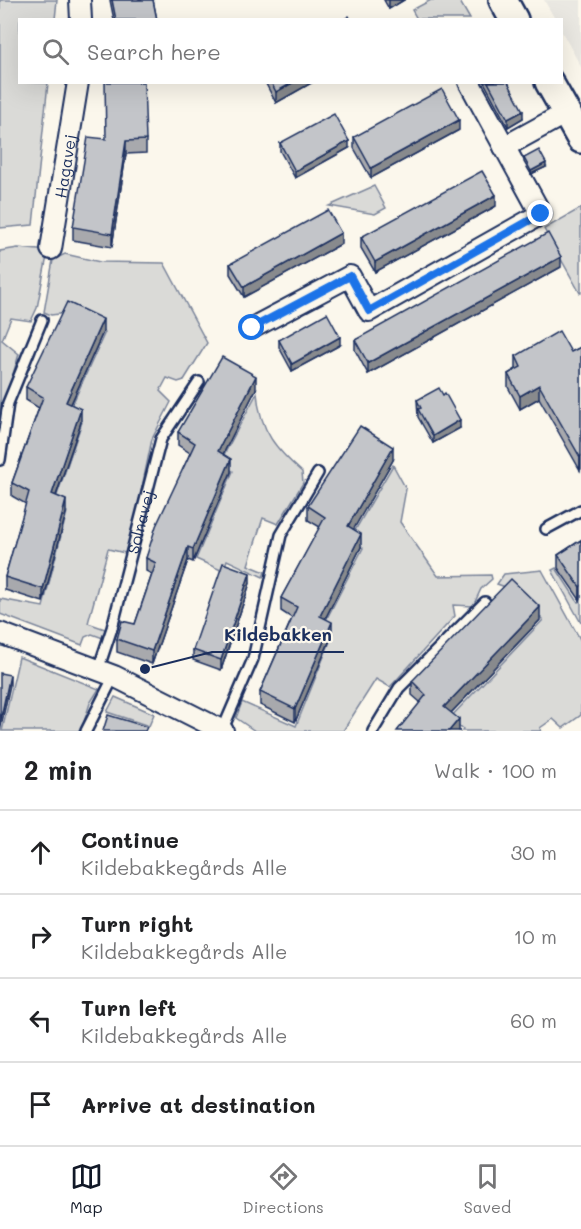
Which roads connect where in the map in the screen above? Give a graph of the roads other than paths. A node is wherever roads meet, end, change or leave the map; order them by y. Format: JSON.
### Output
{"nodes":[{"id":1,"x":80,"y":0,"type":"edge"},
{"id":2,"x":503,"y":0,"type":"edge"},
{"id":3,"x":81,"y":18,"type":"edge"},
{"id":4,"x":513,"y":18,"type":"edge"},
{"id":5,"x":78,"y":84,"type":"edge"},
{"id":6,"x":471,"y":84,"type":"edge"},
{"id":7,"x":550,"y":84,"type":"edge"},
{"id":8,"x":566,"y":113,"type":"junction"},
{"id":9,"x":581,"y":140,"type":"edge"},
{"id":10,"x":504,"y":147,"type":"junction"},
{"id":11,"x":51,"y":249,"type":"dead end"},
{"id":12,"x":42,"y":320,"type":"dead end"},
{"id":13,"x":252,"y":328,"type":"dead end"},
{"id":14,"x":199,"y":382,"type":"dead end"},
{"id":15,"x":0,"y":460,"type":"edge"},
{"id":16,"x":318,"y":473,"type":"dead end"},
{"id":17,"x":581,"y":510,"type":"edge"},
{"id":18,"x":546,"y":530,"type":"dead end"},
{"id":19,"x":485,"y":602,"type":"edge"},
{"id":20,"x":0,"y":633,"type":"edge"},
{"id":21,"x":106,"y":673,"type":"junction"},
{"id":22,"x":86,"y":731,"type":"edge"},
{"id":23,"x":223,"y":731,"type":"edge"},
{"id":24,"x":373,"y":731,"type":"edge"}],
"edges":[{"from":1,"to":3,"type":"street"},
{"from":2,"to":4,"type":"street"},
{"from":5,"to":11,"type":"street","name":"Hagavej"},
{"from":6,"to":10,"type":"street"},
{"from":7,"to":8,"type":"street"},
{"from":8,"to":9,"type":"street"},
{"from":8,"to":10,"type":"street"},
{"from":10,"to":13,"type":"street"},
{"from":12,"to":15,"type":"lane"},
{"from":14,"to":21,"type":"lane","name":"Solnavej"},
{"from":16,"to":23,"type":"lane"},
{"from":17,"to":18,"type":"lane"},
{"from":19,"to":24,"type":"lane"},
{"from":20,"to":21,"type":"street"},
{"from":21,"to":22,"type":"lane","name":"Solnavej"},
{"from":21,"to":23,"type":"street"}]}
